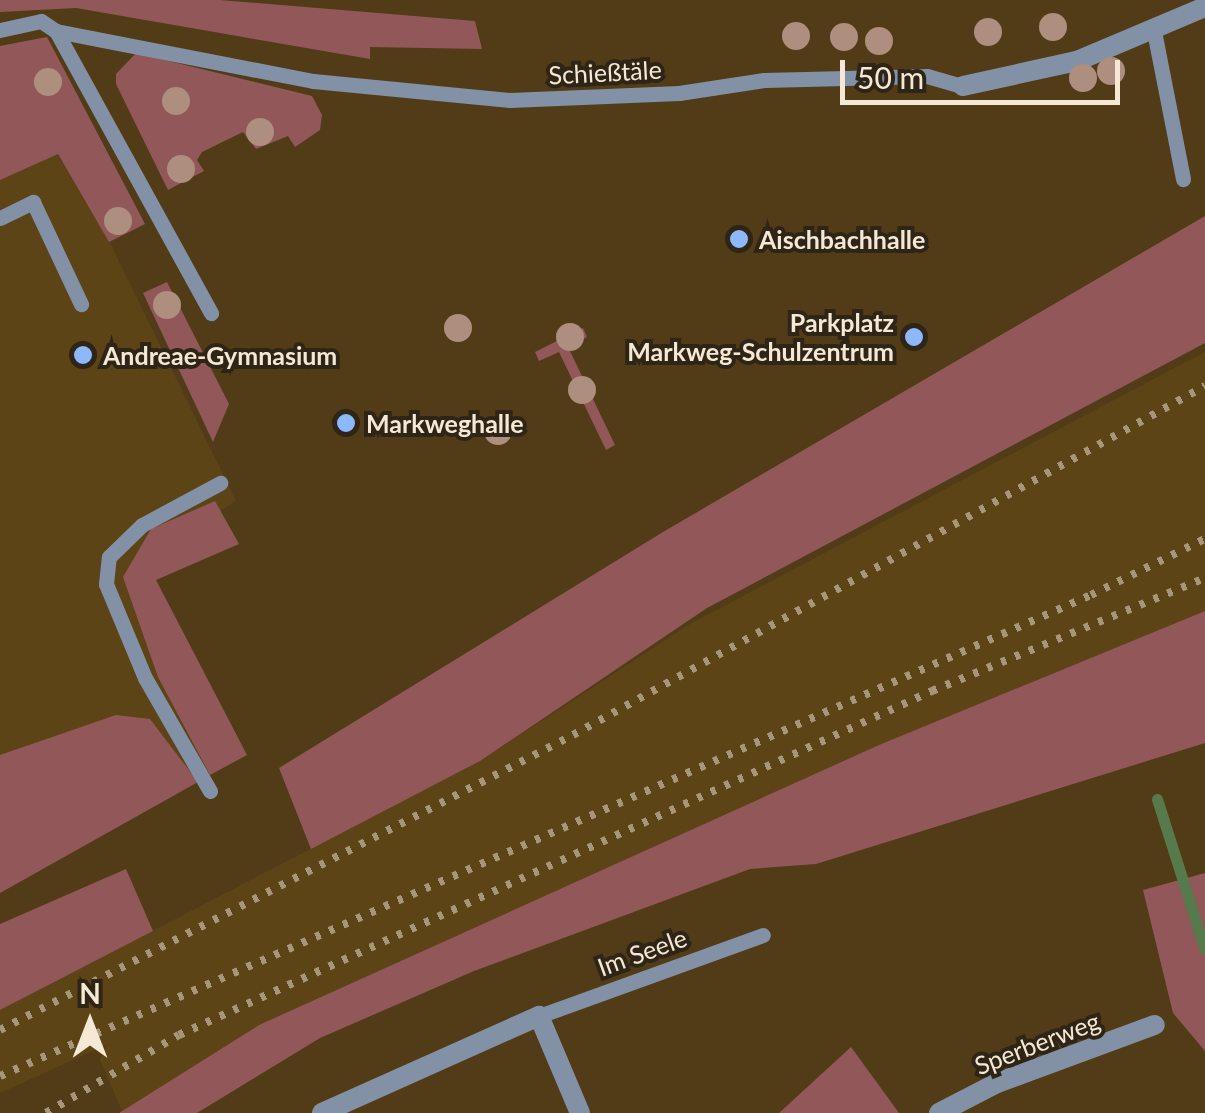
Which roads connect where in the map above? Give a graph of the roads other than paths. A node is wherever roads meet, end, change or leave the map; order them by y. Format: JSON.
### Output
{"nodes":[{"id":1,"x":1205,"y":7,"type":"edge"},
{"id":2,"x":0,"y":30,"type":"edge"},
{"id":3,"x":56,"y":30,"type":"junction"},
{"id":4,"x":1154,"y":31,"type":"junction"},
{"id":5,"x":963,"y":86,"type":"joint"},
{"id":6,"x":1183,"y":179,"type":"dead end"},
{"id":7,"x":0,"y":218,"type":"edge"},
{"id":8,"x":81,"y":304,"type":"dead end"},
{"id":9,"x":211,"y":314,"type":"dead end"},
{"id":10,"x":220,"y":483,"type":"dead end"},
{"id":11,"x":210,"y":791,"type":"dead end"},
{"id":12,"x":763,"y":935,"type":"dead end"},
{"id":13,"x":539,"y":1016,"type":"junction"},
{"id":14,"x":1154,"y":1026,"type":"dead end"},
{"id":15,"x":322,"y":1113,"type":"edge"},
{"id":16,"x":580,"y":1113,"type":"edge"},
{"id":17,"x":940,"y":1113,"type":"edge"}],
"edges":[{"from":1,"to":4,"type":"street","name":"Schießtäle"},
{"from":2,"to":3,"type":"lane","name":"Schießtäle"},
{"from":3,"to":5,"type":"lane","name":"Schießtäle"},
{"from":3,"to":9,"type":"lane"},
{"from":4,"to":5,"type":"street","name":"Schießtäle"},
{"from":4,"to":6,"type":"lane"},
{"from":7,"to":8,"type":"lane"},
{"from":10,"to":11,"type":"lane"},
{"from":12,"to":13,"type":"lane","name":"Im Seele"},
{"from":13,"to":15,"type":"street","name":"Im Seele"},
{"from":13,"to":16,"type":"street"},
{"from":14,"to":17,"type":"street","name":"Sperberweg"}]}
